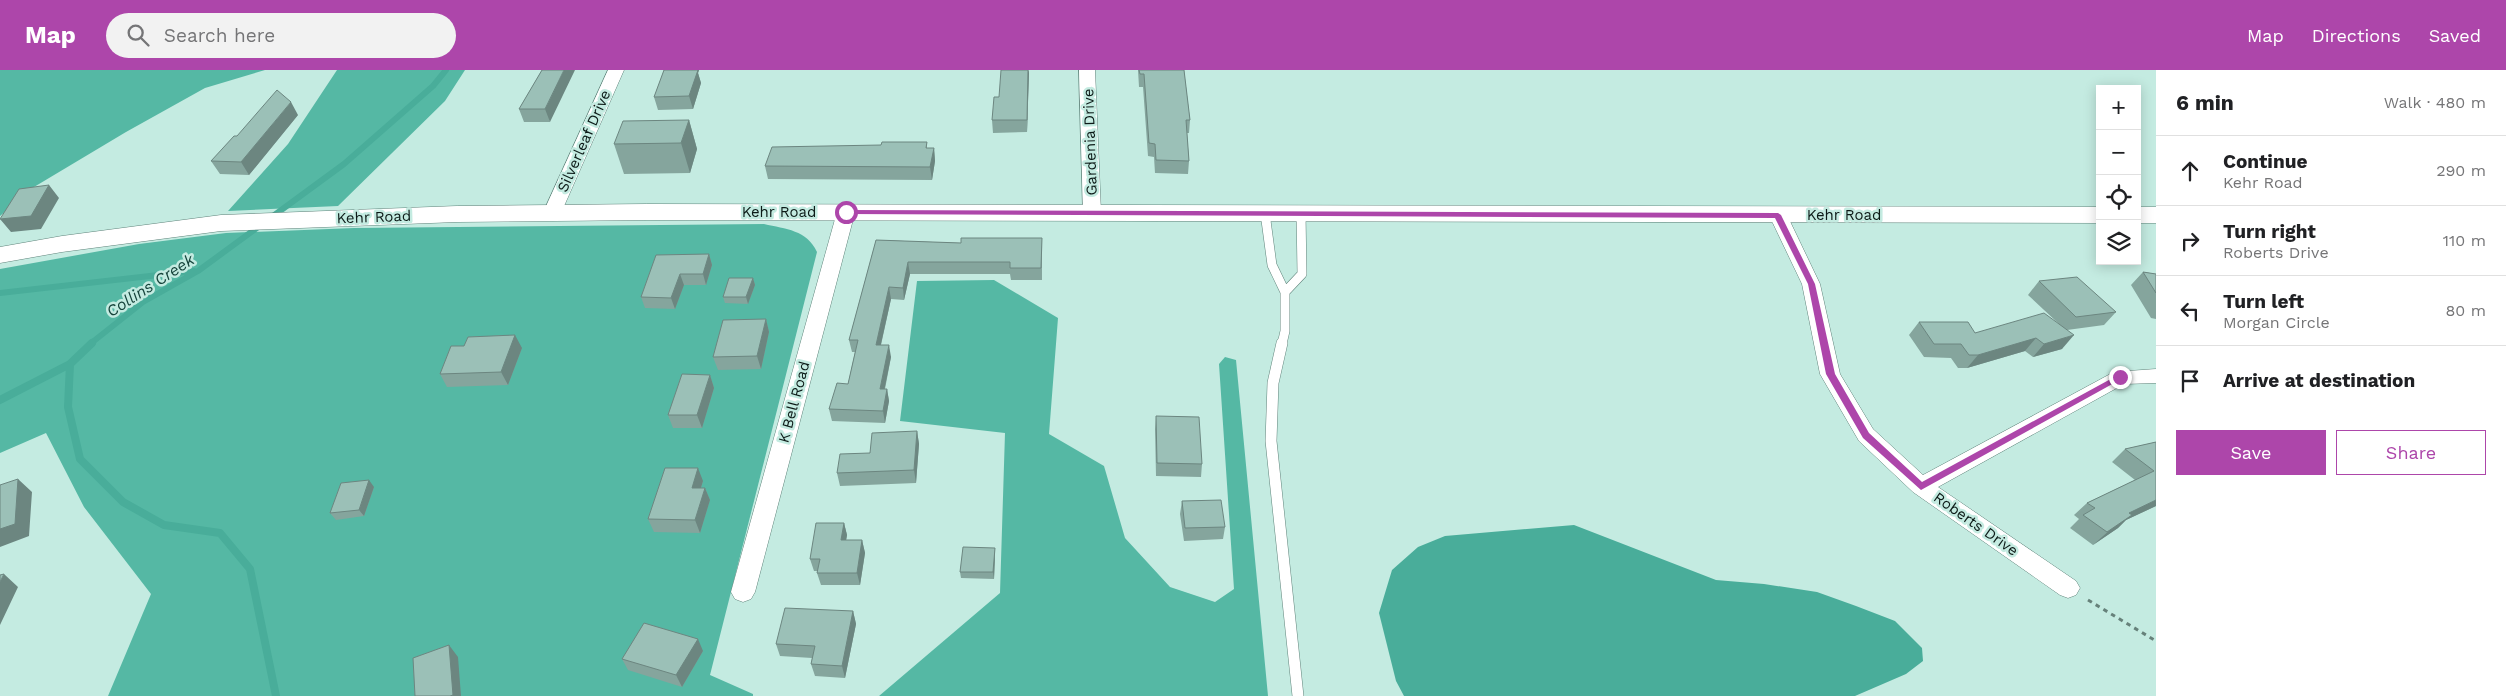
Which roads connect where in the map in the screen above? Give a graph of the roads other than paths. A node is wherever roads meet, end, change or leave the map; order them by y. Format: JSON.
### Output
{"nodes":[{"id":1,"x":616,"y":70,"type":"edge"},
{"id":2,"x":1087,"y":70,"type":"edge"},
{"id":3,"x":846,"y":212,"type":"junction"},
{"id":4,"x":552,"y":213,"type":"junction"},
{"id":5,"x":1092,"y":213,"type":"junction"},
{"id":6,"x":1265,"y":213,"type":"junction"},
{"id":7,"x":1301,"y":213,"type":"junction"},
{"id":8,"x":1778,"y":215,"type":"junction"},
{"id":9,"x":2096,"y":215,"type":"edge"},
{"id":10,"x":2141,"y":215,"type":"edge"},
{"id":11,"x":2156,"y":215,"type":"edge"},
{"id":12,"x":0,"y":255,"type":"edge"},
{"id":13,"x":1285,"y":292,"type":"junction"},
{"id":14,"x":2156,"y":376,"type":"edge"},
{"id":15,"x":1921,"y":486,"type":"junction"},
{"id":16,"x":2068,"y":588,"type":"road end"},
{"id":17,"x":743,"y":592,"type":"dead end"},
{"id":18,"x":1298,"y":696,"type":"edge"}],
"edges":[{"from":1,"to":4,"type":"street","name":"Silverleaf Drive"},
{"from":2,"to":5,"type":"street","name":"Gardenia Drive"},
{"from":3,"to":4,"type":"street","name":"Kehr Road"},
{"from":3,"to":5,"type":"street","name":"Kehr Road"},
{"from":3,"to":17,"type":"street","name":"K Bell Road"},
{"from":4,"to":12,"type":"street","name":"Kehr Road"},
{"from":5,"to":6,"type":"street","name":"Kehr Road"},
{"from":6,"to":7,"type":"street","name":"Kehr Road"},
{"from":6,"to":13,"type":"lane"},
{"from":7,"to":8,"type":"street","name":"Kehr Road"},
{"from":7,"to":13,"type":"lane"},
{"from":8,"to":9,"type":"street","name":"Kehr Road"},
{"from":8,"to":15,"type":"street","name":"Roberts Drive"},
{"from":10,"to":11,"type":"street"},
{"from":13,"to":18,"type":"lane"},
{"from":14,"to":15,"type":"street"},
{"from":15,"to":16,"type":"street","name":"Roberts Drive"}]}
